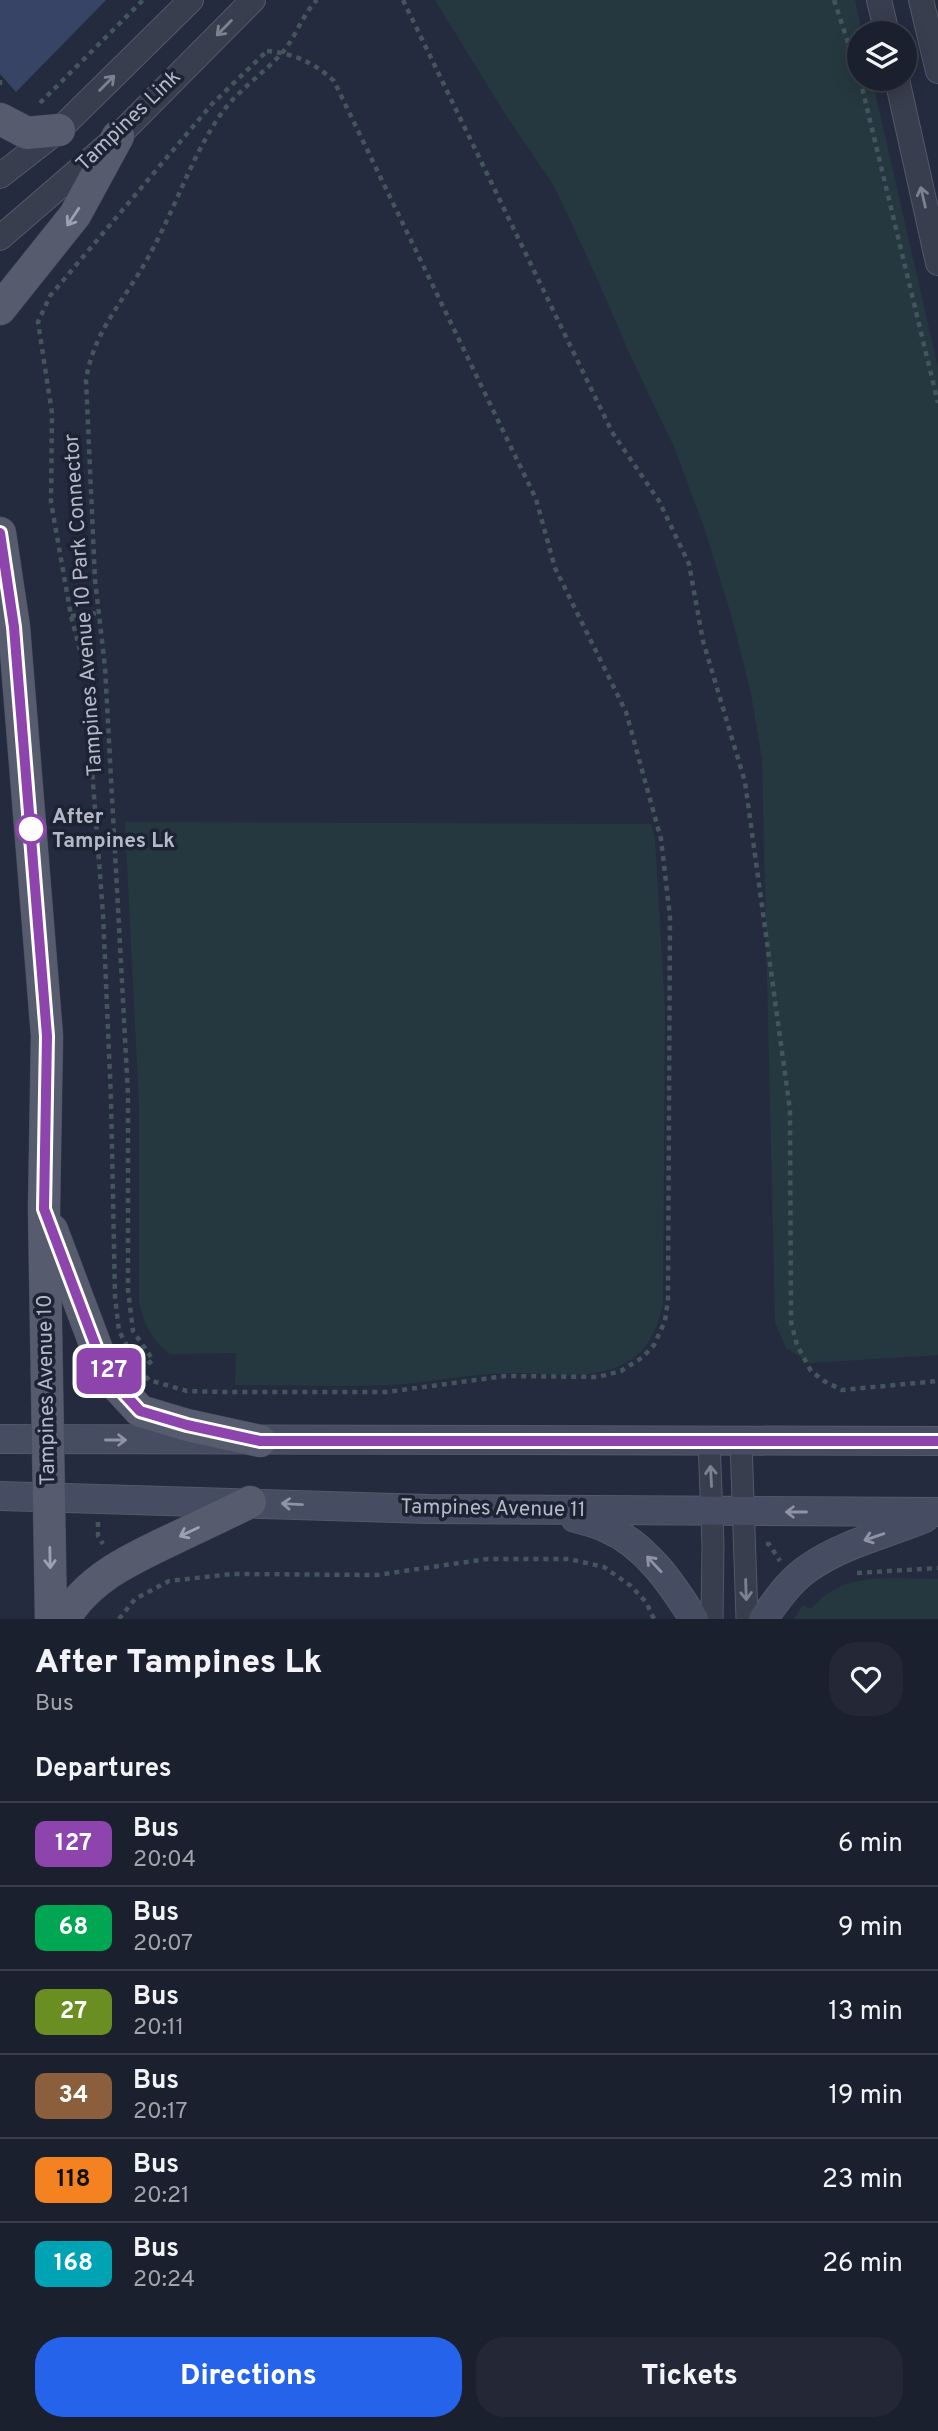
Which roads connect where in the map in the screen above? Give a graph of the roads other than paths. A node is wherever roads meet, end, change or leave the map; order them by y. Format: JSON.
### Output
{"nodes":[{"id":1,"x":191,"y":0,"type":"edge"},
{"id":2,"x":253,"y":0,"type":"edge"},
{"id":3,"x":879,"y":0,"type":"edge"},
{"id":4,"x":921,"y":0,"type":"edge"},
{"id":5,"x":884,"y":21,"type":"edge"},
{"id":6,"x":938,"y":71,"type":"edge"},
{"id":7,"x":900,"y":91,"type":"edge"},
{"id":8,"x":0,"y":120,"type":"edge"},
{"id":9,"x":59,"y":130,"type":"junction"},
{"id":10,"x":118,"y":135,"type":"junction"},
{"id":11,"x":0,"y":176,"type":"edge"},
{"id":12,"x":0,"y":238,"type":"edge"},
{"id":13,"x":938,"y":263,"type":"edge"},
{"id":14,"x":0,"y":309,"type":"edge"},
{"id":15,"x":0,"y":533,"type":"edge"},
{"id":16,"x":44,"y":1209,"type":"junction"},
{"id":17,"x":0,"y":1439,"type":"edge"},
{"id":18,"x":48,"y":1439,"type":"junction"},
{"id":19,"x":260,"y":1441,"type":"junction"},
{"id":20,"x":709,"y":1441,"type":"junction"},
{"id":21,"x":741,"y":1441,"type":"junction"},
{"id":22,"x":938,"y":1441,"type":"edge"},
{"id":23,"x":0,"y":1496,"type":"edge"},
{"id":24,"x":49,"y":1497,"type":"junction"},
{"id":25,"x":250,"y":1502,"type":"junction"},
{"id":26,"x":552,"y":1510,"type":"junction"},
{"id":27,"x":712,"y":1511,"type":"junction"},
{"id":28,"x":743,"y":1511,"type":"junction"},
{"id":29,"x":938,"y":1512,"type":"edge"},
{"id":30,"x":51,"y":1619,"type":"edge"},
{"id":31,"x":64,"y":1619,"type":"edge"},
{"id":32,"x":694,"y":1619,"type":"edge"},
{"id":33,"x":712,"y":1619,"type":"edge"},
{"id":34,"x":747,"y":1619,"type":"edge"},
{"id":35,"x":763,"y":1619,"type":"edge"}],
"edges":[{"from":9,"to":1,"type":"street","name":"Tampines Link","one_way":true},
{"from":2,"to":10,"type":"street","name":"Tampines Link","one_way":true},
{"from":3,"to":5,"type":"street"},
{"from":4,"to":6,"type":"street"},
{"from":13,"to":7,"type":"street","one_way":true},
{"from":8,"to":9,"type":"main road"},
{"from":9,"to":11,"type":"street","name":"Tampines Link"},
{"from":10,"to":12,"type":"street","name":"Tampines Link"},
{"from":10,"to":14,"type":"main road","one_way":true},
{"from":15,"to":16,"type":"main road","name":"Tampines Avenue 10"},
{"from":16,"to":18,"type":"main road","name":"Tampines Avenue 10"},
{"from":16,"to":19,"type":"main road"},
{"from":17,"to":18,"type":"main road"},
{"from":18,"to":19,"type":"main road","one_way":true},
{"from":18,"to":24,"type":"main road","name":"Tampines Avenue 10"},
{"from":19,"to":20,"type":"main road"},
{"from":20,"to":21,"type":"main road"},
{"from":27,"to":20,"type":"street","one_way":true},
{"from":21,"to":22,"type":"main road"},
{"from":21,"to":28,"type":"street"},
{"from":23,"to":24,"type":"main road","name":"Tampines Avenue 11"},
{"from":24,"to":25,"type":"main road","name":"Tampines Avenue 11"},
{"from":24,"to":30,"type":"main road","name":"Tampines Avenue 10","one_way":true},
{"from":26,"to":25,"type":"main road","name":"Tampines Avenue 11","one_way":true},
{"from":25,"to":31,"type":"main road","one_way":true},
{"from":26,"to":27,"type":"main road","name":"Tampines Avenue 11"},
{"from":32,"to":26,"type":"main road","one_way":true},
{"from":27,"to":28,"type":"main road","name":"Tampines Avenue 11"},
{"from":27,"to":33,"type":"street"},
{"from":29,"to":28,"type":"main road","name":"Tampines Avenue 11","one_way":true},
{"from":28,"to":34,"type":"street","one_way":true},
{"from":29,"to":35,"type":"main road","one_way":true}]}
